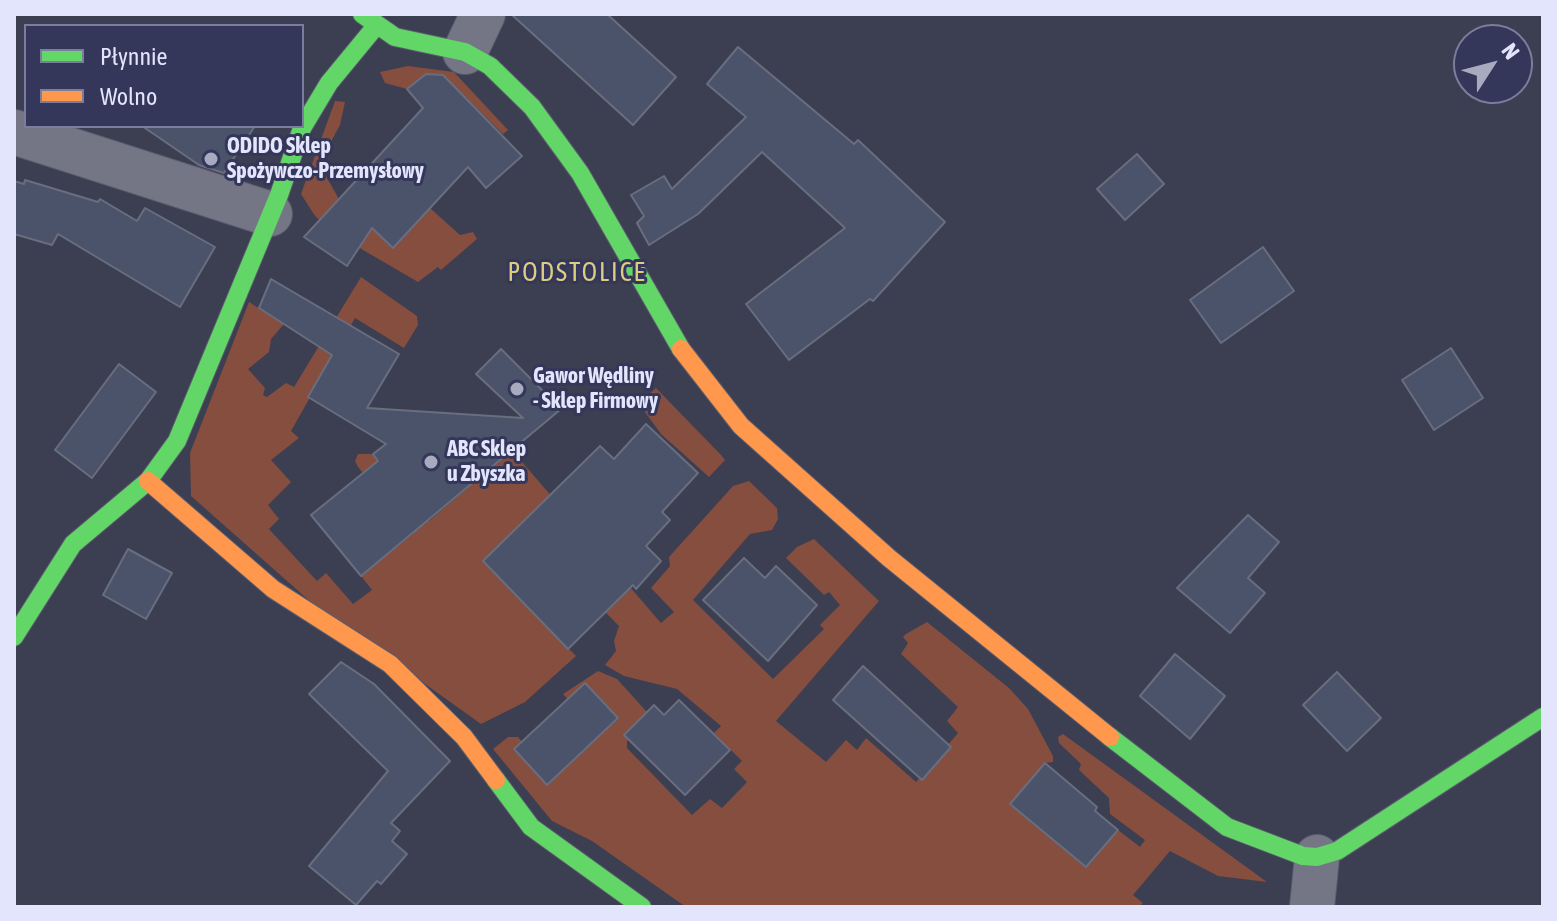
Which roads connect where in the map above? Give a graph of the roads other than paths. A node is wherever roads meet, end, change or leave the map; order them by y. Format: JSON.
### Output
{"nodes":[{"id":1,"x":369,"y":20,"type":"edge"},
{"id":2,"x":474,"y":33,"type":"edge"},
{"id":3,"x":304,"y":125,"type":"edge"},
{"id":4,"x":302,"y":128,"type":"edge"},
{"id":5,"x":14,"y":132,"type":"edge"},
{"id":6,"x":270,"y":214,"type":"junction"},
{"id":7,"x":148,"y":481,"type":"junction"},
{"id":8,"x":14,"y":637,"type":"edge"},
{"id":9,"x":1543,"y":717,"type":"edge"},
{"id":10,"x":1317,"y":857,"type":"junction"},
{"id":11,"x":642,"y":907,"type":"edge"},
{"id":12,"x":1312,"y":907,"type":"edge"}],
"edges":[{"from":1,"to":2,"type":"street"},
{"from":1,"to":3,"type":"street"},
{"from":2,"to":10,"type":"street"},
{"from":4,"to":6,"type":"street"},
{"from":5,"to":6,"type":"street"},
{"from":6,"to":7,"type":"street"},
{"from":7,"to":8,"type":"street"},
{"from":7,"to":11,"type":"street"},
{"from":9,"to":10,"type":"street"},
{"from":10,"to":12,"type":"street"}]}
